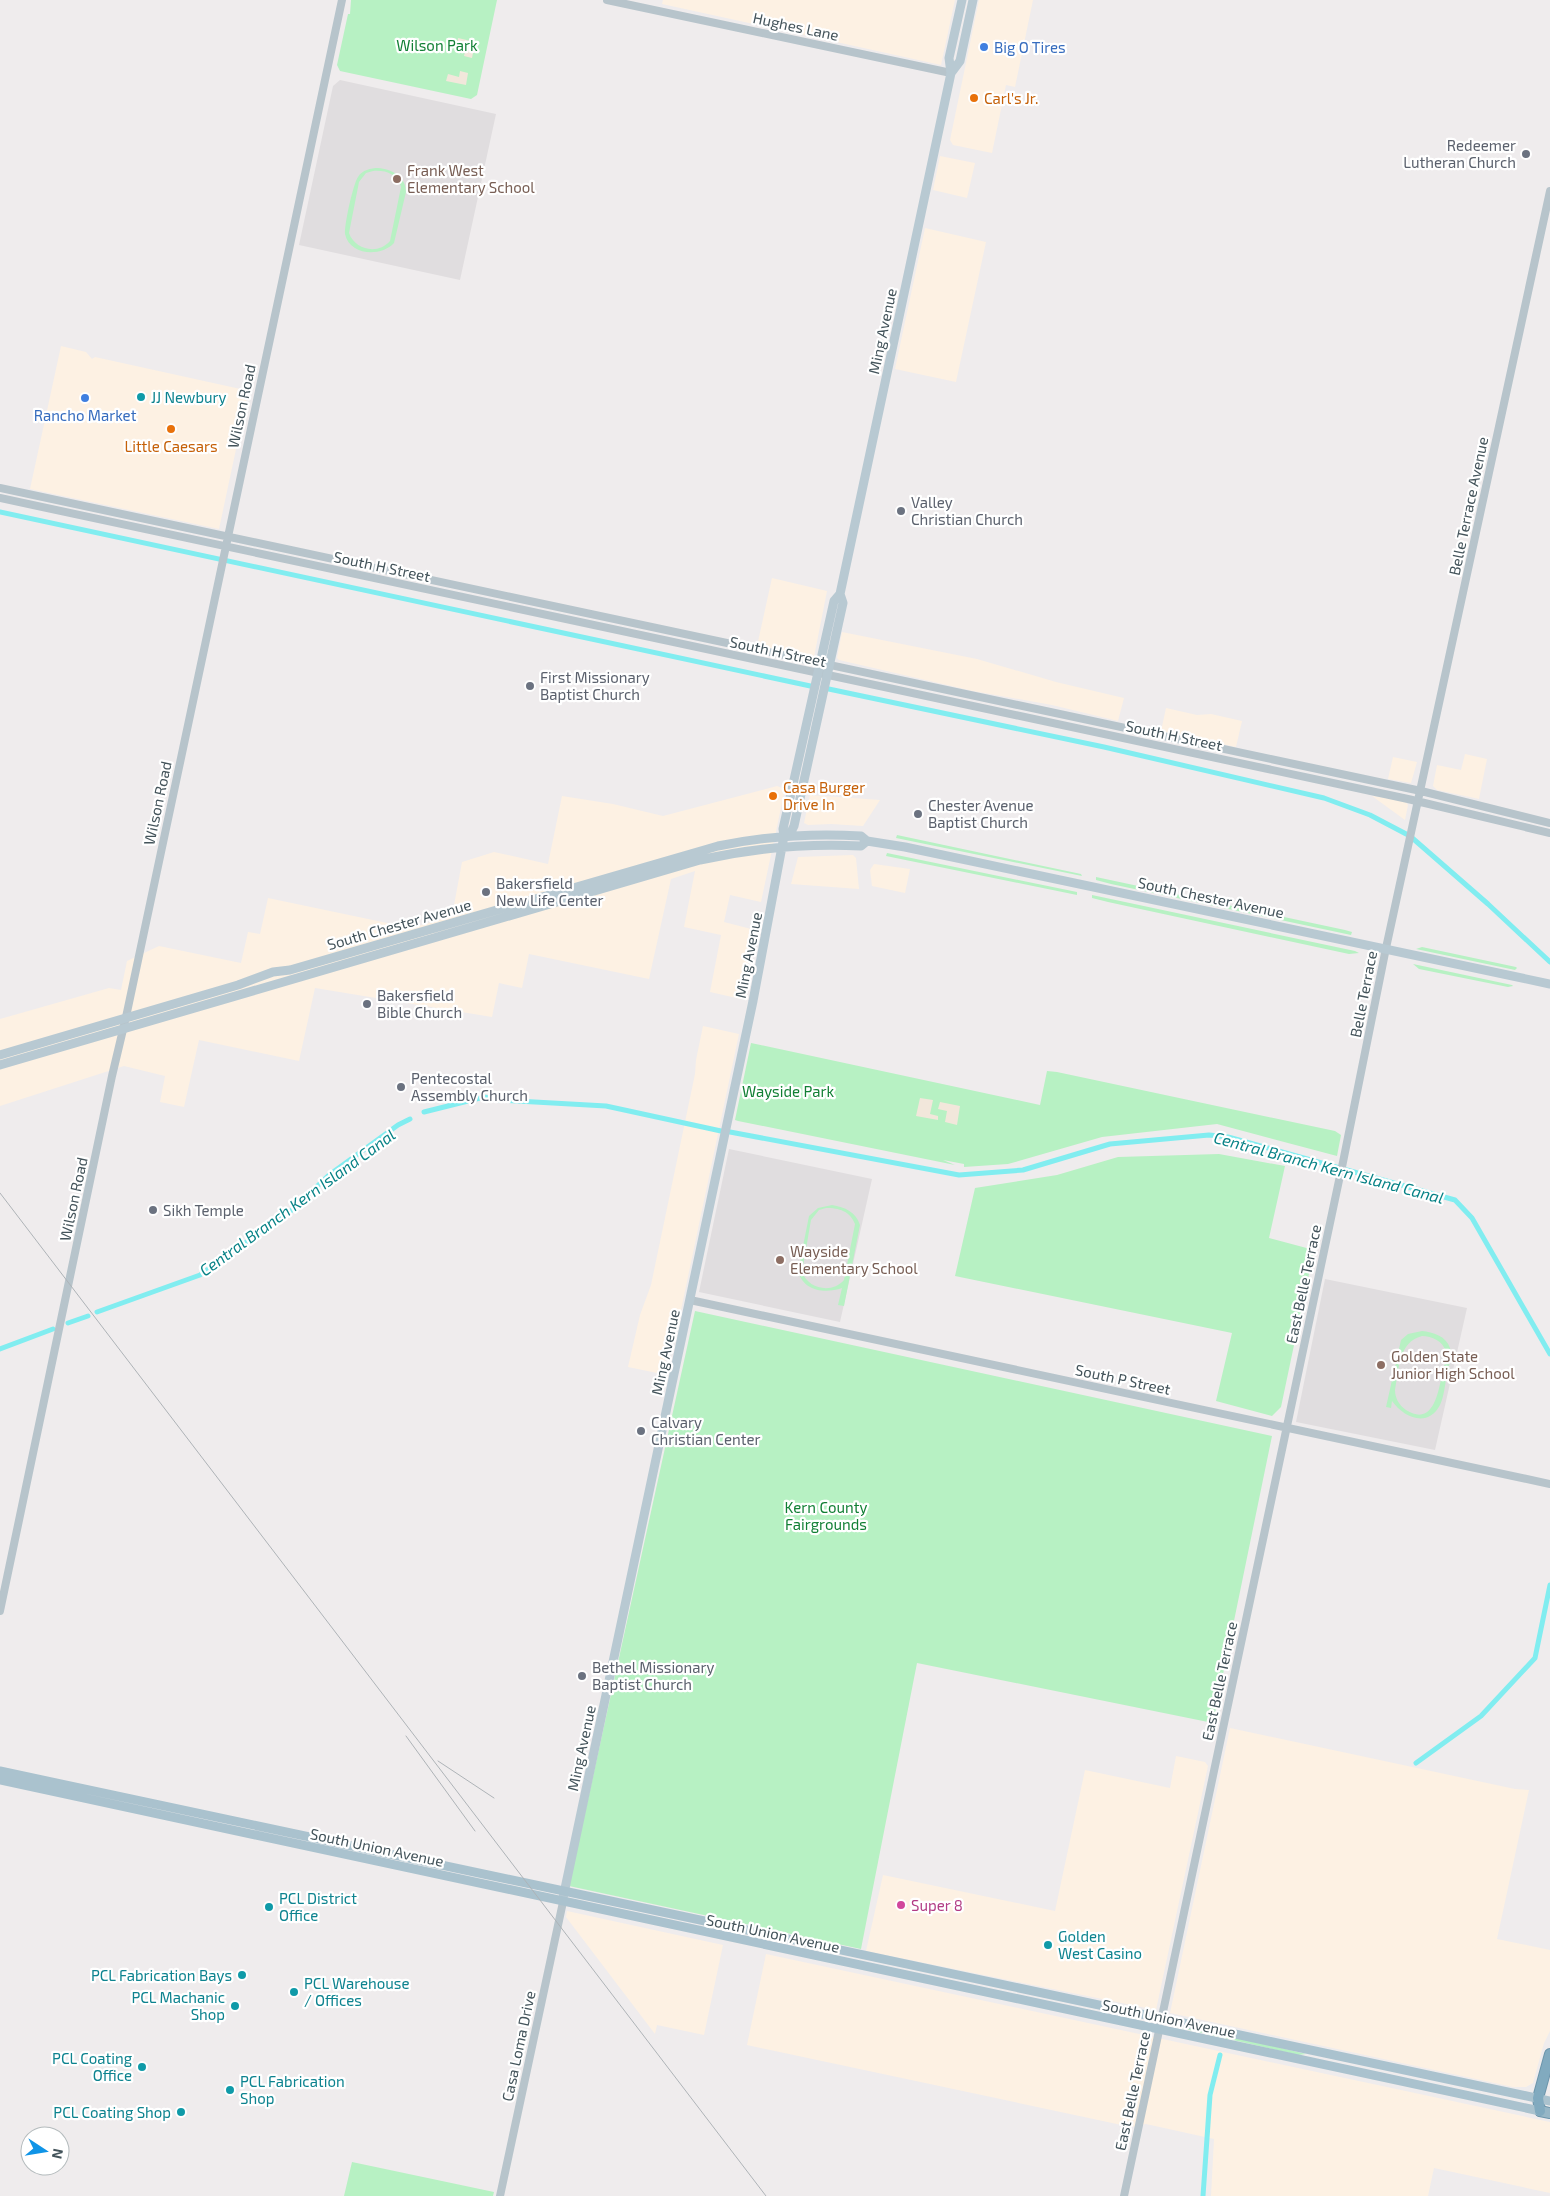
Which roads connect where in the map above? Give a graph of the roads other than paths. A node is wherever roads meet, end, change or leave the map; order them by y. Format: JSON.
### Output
{"nodes":[{"id":1,"x":342,"y":0,"type":"edge"},
{"id":2,"x":607,"y":0,"type":"edge"},
{"id":3,"x":962,"y":0,"type":"edge"},
{"id":4,"x":973,"y":0,"type":"edge"},
{"id":5,"x":951,"y":73,"type":"junction"},
{"id":6,"x":1550,"y":191,"type":"edge"},
{"id":7,"x":0,"y":488,"type":"edge"},
{"id":8,"x":0,"y":498,"type":"edge"},
{"id":9,"x":227,"y":536,"type":"junction"},
{"id":10,"x":225,"y":547,"type":"junction"},
{"id":11,"x":840,"y":594,"type":"junction"},
{"id":12,"x":819,"y":663,"type":"junction"},
{"id":13,"x":830,"y":665,"type":"junction"},
{"id":14,"x":816,"y":676,"type":"junction"},
{"id":15,"x":826,"y":677,"type":"junction"},
{"id":16,"x":937,"y":688,"type":"junction"},
{"id":17,"x":901,"y":691,"type":"junction"},
{"id":18,"x":1421,"y":791,"type":"junction"},
{"id":19,"x":1419,"y":801,"type":"junction"},
{"id":20,"x":1550,"y":823,"type":"edge"},
{"id":21,"x":1414,"y":826,"type":"joint"},
{"id":22,"x":1550,"y":833,"type":"edge"},
{"id":23,"x":784,"y":836,"type":"junction"},
{"id":24,"x":867,"y":842,"type":"junction"},
{"id":25,"x":782,"y":846,"type":"junction"},
{"id":26,"x":1386,"y":948,"type":"junction"},
{"id":27,"x":1550,"y":984,"type":"edge"},
{"id":28,"x":126,"y":1017,"type":"junction"},
{"id":29,"x":124,"y":1029,"type":"junction"},
{"id":30,"x":0,"y":1055,"type":"edge"},
{"id":31,"x":0,"y":1065,"type":"edge"},
{"id":32,"x":1341,"y":1169,"type":"joint"},
{"id":33,"x":690,"y":1300,"type":"junction"},
{"id":34,"x":1287,"y":1428,"type":"junction"},
{"id":35,"x":1550,"y":1484,"type":"edge"},
{"id":36,"x":0,"y":1611,"type":"edge"},
{"id":37,"x":0,"y":1771,"type":"edge"},
{"id":38,"x":0,"y":1780,"type":"edge"},
{"id":39,"x":203,"y":1819,"type":"junction"},
{"id":40,"x":292,"y":1833,"type":"junction"},
{"id":41,"x":255,"y":1835,"type":"junction"},
{"id":42,"x":304,"y":1845,"type":"junction"},
{"id":43,"x":352,"y":1846,"type":"junction"},
{"id":44,"x":360,"y":1857,"type":"junction"},
{"id":45,"x":413,"y":1859,"type":"junction"},
{"id":46,"x":421,"y":1870,"type":"junction"},
{"id":47,"x":475,"y":1872,"type":"junction"},
{"id":48,"x":565,"y":1890,"type":"junction"},
{"id":49,"x":562,"y":1902,"type":"junction"},
{"id":50,"x":1162,"y":2018,"type":"junction"},
{"id":51,"x":1159,"y":2030,"type":"junction"},
{"id":52,"x":1550,"y":2054,"type":"edge"},
{"id":53,"x":1300,"y":2060,"type":"junction"},
{"id":54,"x":1360,"y":2060,"type":"junction"},
{"id":55,"x":1538,"y":2098,"type":"junction"},
{"id":56,"x":1550,"y":2101,"type":"edge"},
{"id":57,"x":1545,"y":2112,"type":"edge"},
{"id":58,"x":500,"y":2196,"type":"edge"},
{"id":59,"x":1124,"y":2196,"type":"edge"}],
"edges":[{"from":1,"to":9,"type":"street","name":"Wilson Road"},
{"from":2,"to":5,"type":"street","name":"Hughes Lane"},
{"from":3,"to":5,"type":"main road","name":"Ming Avenue"},
{"from":4,"to":5,"type":"main road","name":"Ming Avenue"},
{"from":5,"to":11,"type":"main road","name":"Ming Avenue"},
{"from":6,"to":18,"type":"street","name":"Belle Terrace Avenue"},
{"from":7,"to":9,"type":"street","name":"South H Street"},
{"from":8,"to":10,"type":"street","name":"South H Street"},
{"from":9,"to":10,"type":"street","name":"Wilson Road"},
{"from":9,"to":12,"type":"street","name":"South H Street"},
{"from":10,"to":14,"type":"street","name":"South H Street"},
{"from":10,"to":28,"type":"street","name":"Wilson Road"},
{"from":11,"to":12,"type":"main road","name":"Ming Avenue"},
{"from":11,"to":13,"type":"main road","name":"Ming Avenue"},
{"from":12,"to":13,"type":"street","name":"South H Street"},
{"from":12,"to":14,"type":"main road","name":"Ming Avenue"},
{"from":13,"to":15,"type":"main road","name":"Ming Avenue"},
{"from":13,"to":16,"type":"street","name":"South H Street"},
{"from":14,"to":15,"type":"street","name":"South H Street"},
{"from":14,"to":23,"type":"main road","name":"Ming Avenue"},
{"from":15,"to":17,"type":"street","name":"South H Street"},
{"from":15,"to":23,"type":"main road","name":"Ming Avenue"},
{"from":16,"to":17,"type":"street"},
{"from":16,"to":18,"type":"street","name":"South H Street"},
{"from":17,"to":19,"type":"street","name":"South H Street"},
{"from":18,"to":19,"type":"street","name":"Belle Terrace Avenue"},
{"from":18,"to":20,"type":"street","name":"South H Street"},
{"from":19,"to":21,"type":"street","name":"Belle Terrace Avenue"},
{"from":19,"to":22,"type":"street","name":"South H Street"},
{"from":21,"to":26,"type":"street","name":"Belle Terrace"},
{"from":23,"to":24,"type":"main road","name":"South Chester Avenue"},
{"from":23,"to":25,"type":"main road","name":"Ming Avenue"},
{"from":23,"to":28,"type":"main road","name":"South Chester Avenue"},
{"from":24,"to":25,"type":"main road","name":"South Chester Avenue"},
{"from":24,"to":26,"type":"main road","name":"South Chester Avenue"},
{"from":25,"to":29,"type":"main road","name":"South Chester Avenue"},
{"from":25,"to":33,"type":"main road","name":"Ming Avenue"},
{"from":26,"to":27,"type":"main road","name":"South Chester Avenue"},
{"from":26,"to":32,"type":"street","name":"Belle Terrace"},
{"from":28,"to":29,"type":"street","name":"Wilson Road"},
{"from":28,"to":30,"type":"main road","name":"South Chester Avenue"},
{"from":29,"to":31,"type":"main road","name":"South Chester Avenue"},
{"from":29,"to":36,"type":"street","name":"Wilson Road"},
{"from":32,"to":34,"type":"street","name":"East Belle Terrace"},
{"from":33,"to":34,"type":"street","name":"South P Street"},
{"from":33,"to":48,"type":"main road","name":"Ming Avenue"},
{"from":34,"to":35,"type":"street","name":"South P Street"},
{"from":34,"to":50,"type":"street","name":"East Belle Terrace"},
{"from":37,"to":39,"type":"main road","name":"South Union Avenue"},
{"from":38,"to":39,"type":"main road"},
{"from":39,"to":40,"type":"main road","name":"South Union Avenue"},
{"from":39,"to":41,"type":"main road","name":"South Union Avenue"},
{"from":40,"to":41,"type":"main road"},
{"from":40,"to":43,"type":"main road","name":"South Union Avenue"},
{"from":41,"to":42,"type":"main road","name":"South Union Avenue"},
{"from":42,"to":43,"type":"main road"},
{"from":42,"to":44,"type":"main road","name":"South Union Avenue"},
{"from":43,"to":45,"type":"main road","name":"South Union Avenue"},
{"from":44,"to":45,"type":"main road"},
{"from":44,"to":46,"type":"main road","name":"South Union Avenue"},
{"from":45,"to":47,"type":"main road","name":"South Union Avenue"},
{"from":46,"to":47,"type":"main road"},
{"from":46,"to":49,"type":"main road","name":"South Union Avenue"},
{"from":47,"to":48,"type":"main road","name":"South Union Avenue"},
{"from":48,"to":49,"type":"main road","name":"Ming Avenue"},
{"from":48,"to":50,"type":"main road","name":"South Union Avenue"},
{"from":49,"to":51,"type":"main road","name":"South Union Avenue"},
{"from":49,"to":58,"type":"street","name":"Casa Loma Drive"},
{"from":50,"to":51,"type":"street","name":"East Belle Terrace"},
{"from":50,"to":54,"type":"main road","name":"South Union Avenue"},
{"from":51,"to":53,"type":"main road","name":"South Union Avenue"},
{"from":51,"to":59,"type":"street","name":"East Belle Terrace"},
{"from":52,"to":55,"type":"highway"},
{"from":53,"to":54,"type":"main road"},
{"from":53,"to":57,"type":"main road","name":"South Union Avenue"},
{"from":54,"to":55,"type":"main road","name":"South Union Avenue"},
{"from":55,"to":56,"type":"main road","name":"South Union Avenue"},
{"from":55,"to":57,"type":"highway"}]}
